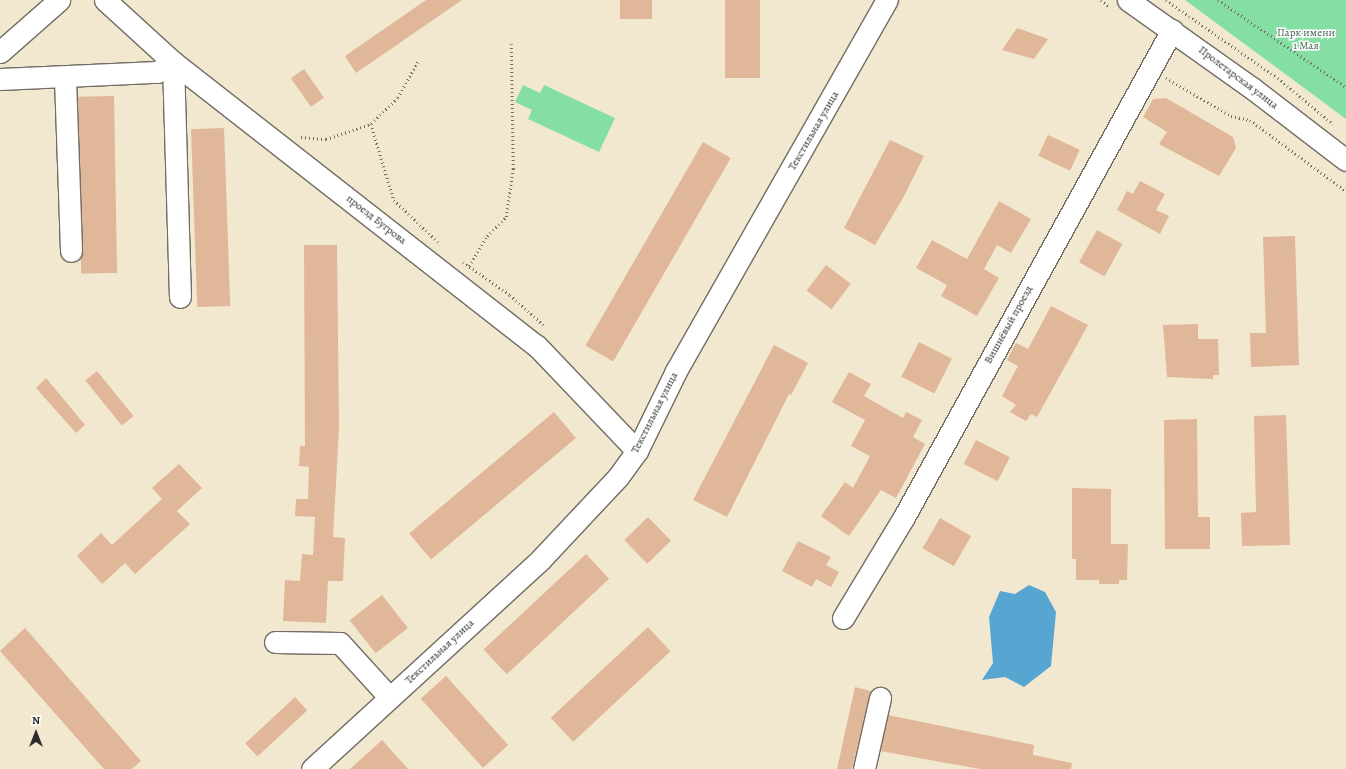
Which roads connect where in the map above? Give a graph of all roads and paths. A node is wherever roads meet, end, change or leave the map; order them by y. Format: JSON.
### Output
{"nodes":[{"id":1,"x":59,"y":0,"type":"edge"},
{"id":2,"x":105,"y":0,"type":"edge"},
{"id":3,"x":887,"y":0,"type":"edge"},
{"id":4,"x":1101,"y":0,"type":"edge"},
{"id":5,"x":1166,"y":0,"type":"edge"},
{"id":6,"x":1218,"y":0,"type":"edge"},
{"id":7,"x":1121,"y":5,"type":"edge"},
{"id":8,"x":1172,"y":30,"type":"junction"},
{"id":9,"x":511,"y":44,"type":"dead end"},
{"id":10,"x":0,"y":52,"type":"edge"},
{"id":11,"x":173,"y":62,"type":"junction"},
{"id":12,"x":418,"y":62,"type":"dead end"},
{"id":13,"x":1151,"y":69,"type":"junction"},
{"id":14,"x":65,"y":78,"type":"junction"},
{"id":15,"x":0,"y":79,"type":"edge"},
{"id":16,"x":1346,"y":87,"type":"edge"},
{"id":17,"x":371,"y":124,"type":"junction"},
{"id":18,"x":1335,"y":125,"type":"dead end"},
{"id":19,"x":298,"y":137,"type":"dead end"},
{"id":20,"x":1346,"y":160,"type":"edge"},
{"id":21,"x":1346,"y":191,"type":"edge"},
{"id":22,"x":441,"y":245,"type":"dead end"},
{"id":23,"x":71,"y":251,"type":"dead end"},
{"id":24,"x":458,"y":258,"type":"dead end"},
{"id":25,"x":469,"y":266,"type":"junction"},
{"id":26,"x":180,"y":297,"type":"dead end"},
{"id":27,"x":548,"y":329,"type":"dead end"},
{"id":28,"x":637,"y":451,"type":"junction"},
{"id":29,"x":843,"y":618,"type":"dead end"},
{"id":30,"x":275,"y":642,"type":"dead end"},
{"id":31,"x":390,"y":698,"type":"junction"},
{"id":32,"x":880,"y":698,"type":"dead end"},
{"id":33,"x":312,"y":769,"type":"edge"},
{"id":34,"x":864,"y":769,"type":"edge"}],
"edges":[{"from":1,"to":10,"type":"street"},
{"from":2,"to":11,"type":"street","name":"проезд Бугрова"},
{"from":3,"to":28,"type":"street","name":"Текстильная улица"},
{"from":4,"to":7,"type":"path"},
{"from":5,"to":18,"type":"path"},
{"from":6,"to":16,"type":"path"},
{"from":7,"to":8,"type":"street","name":"Пролетарская улица"},
{"from":8,"to":13,"type":"street","name":"Вишнёвый проезд"},
{"from":8,"to":20,"type":"street","name":"Пролетарская улица"},
{"from":9,"to":25,"type":"path"},
{"from":11,"to":14,"type":"street"},
{"from":11,"to":26,"type":"street"},
{"from":11,"to":28,"type":"street","name":"проезд Бугрова"},
{"from":12,"to":17,"type":"path"},
{"from":13,"to":21,"type":"path"},
{"from":13,"to":29,"type":"street","name":"Вишнёвый проезд"},
{"from":14,"to":15,"type":"street"},
{"from":14,"to":23,"type":"street"},
{"from":17,"to":19,"type":"path"},
{"from":17,"to":22,"type":"path"},
{"from":24,"to":25,"type":"path"},
{"from":25,"to":27,"type":"path"},
{"from":28,"to":31,"type":"street","name":"Текстильная улица"},
{"from":30,"to":31,"type":"street"},
{"from":31,"to":33,"type":"street","name":"Текстильная улица"},
{"from":32,"to":34,"type":"street"}]}
